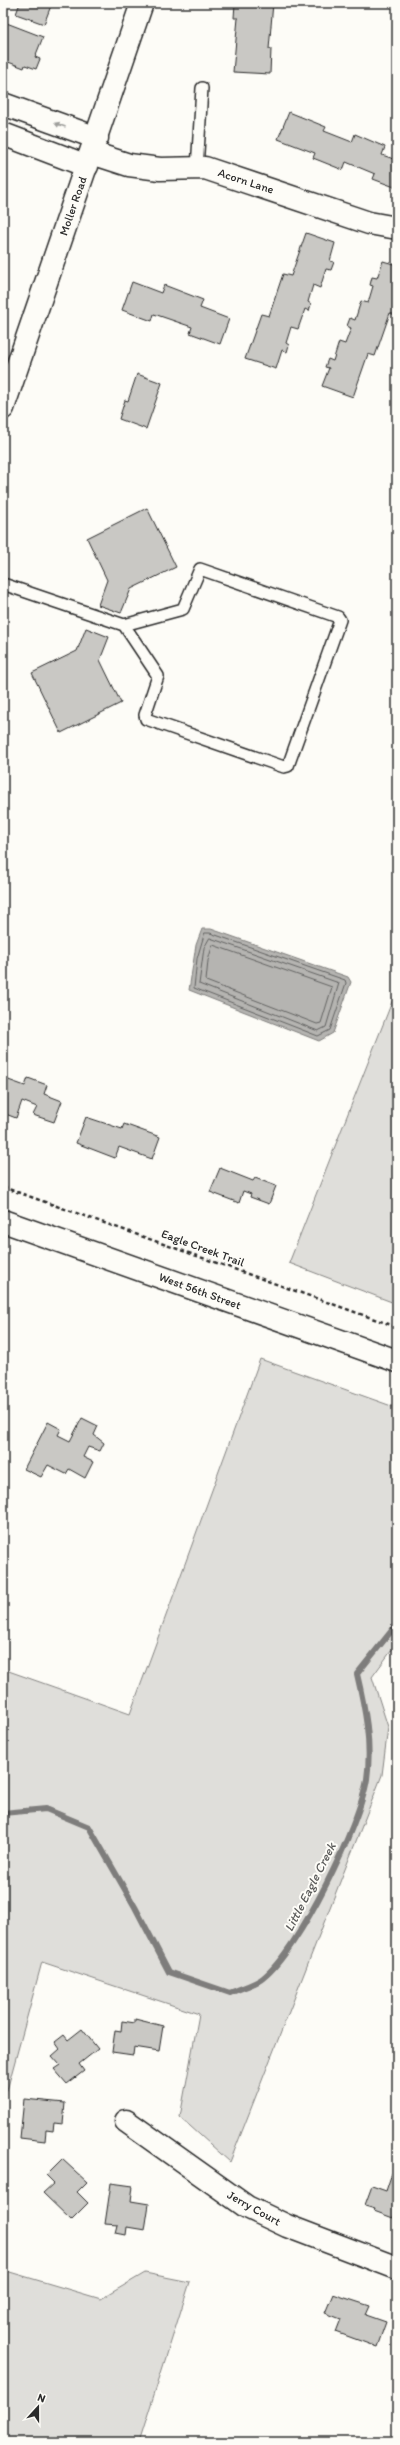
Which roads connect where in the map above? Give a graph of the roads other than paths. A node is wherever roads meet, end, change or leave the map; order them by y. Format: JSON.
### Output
{"nodes":[{"id":1,"x":142,"y":3,"type":"edge"},
{"id":2,"x":202,"y":88,"type":"dead end"},
{"id":3,"x":3,"y":104,"type":"edge"},
{"id":4,"x":3,"y":134,"type":"edge"},
{"id":5,"x":92,"y":152,"type":"junction"},
{"id":6,"x":197,"y":169,"type":"junction"},
{"id":7,"x":397,"y":228,"type":"edge"},
{"id":8,"x":3,"y":408,"type":"edge"},
{"id":9,"x":3,"y":584,"type":"edge"},
{"id":10,"x":124,"y":625,"type":"junction"},
{"id":11,"x":3,"y":1221,"type":"edge"},
{"id":12,"x":397,"y":1361,"type":"edge"},
{"id":13,"x":126,"y":2121,"type":"dead end"},
{"id":14,"x":397,"y":2268,"type":"edge"}],
"edges":[{"from":1,"to":5,"type":"street","name":"Moller Road"},
{"from":2,"to":6,"type":"lane"},
{"from":5,"to":3,"type":"street","one_way":true},
{"from":4,"to":5,"type":"street"},
{"from":5,"to":6,"type":"street","name":"Acorn Lane"},
{"from":5,"to":8,"type":"street","name":"Moller Road"},
{"from":6,"to":7,"type":"street","name":"Acorn Lane"},
{"from":9,"to":10,"type":"lane"},
{"from":10,"to":10,"type":"lane"},
{"from":11,"to":12,"type":"street","name":"West 56th Street"},
{"from":13,"to":14,"type":"street","name":"Jerry Court"}]}
